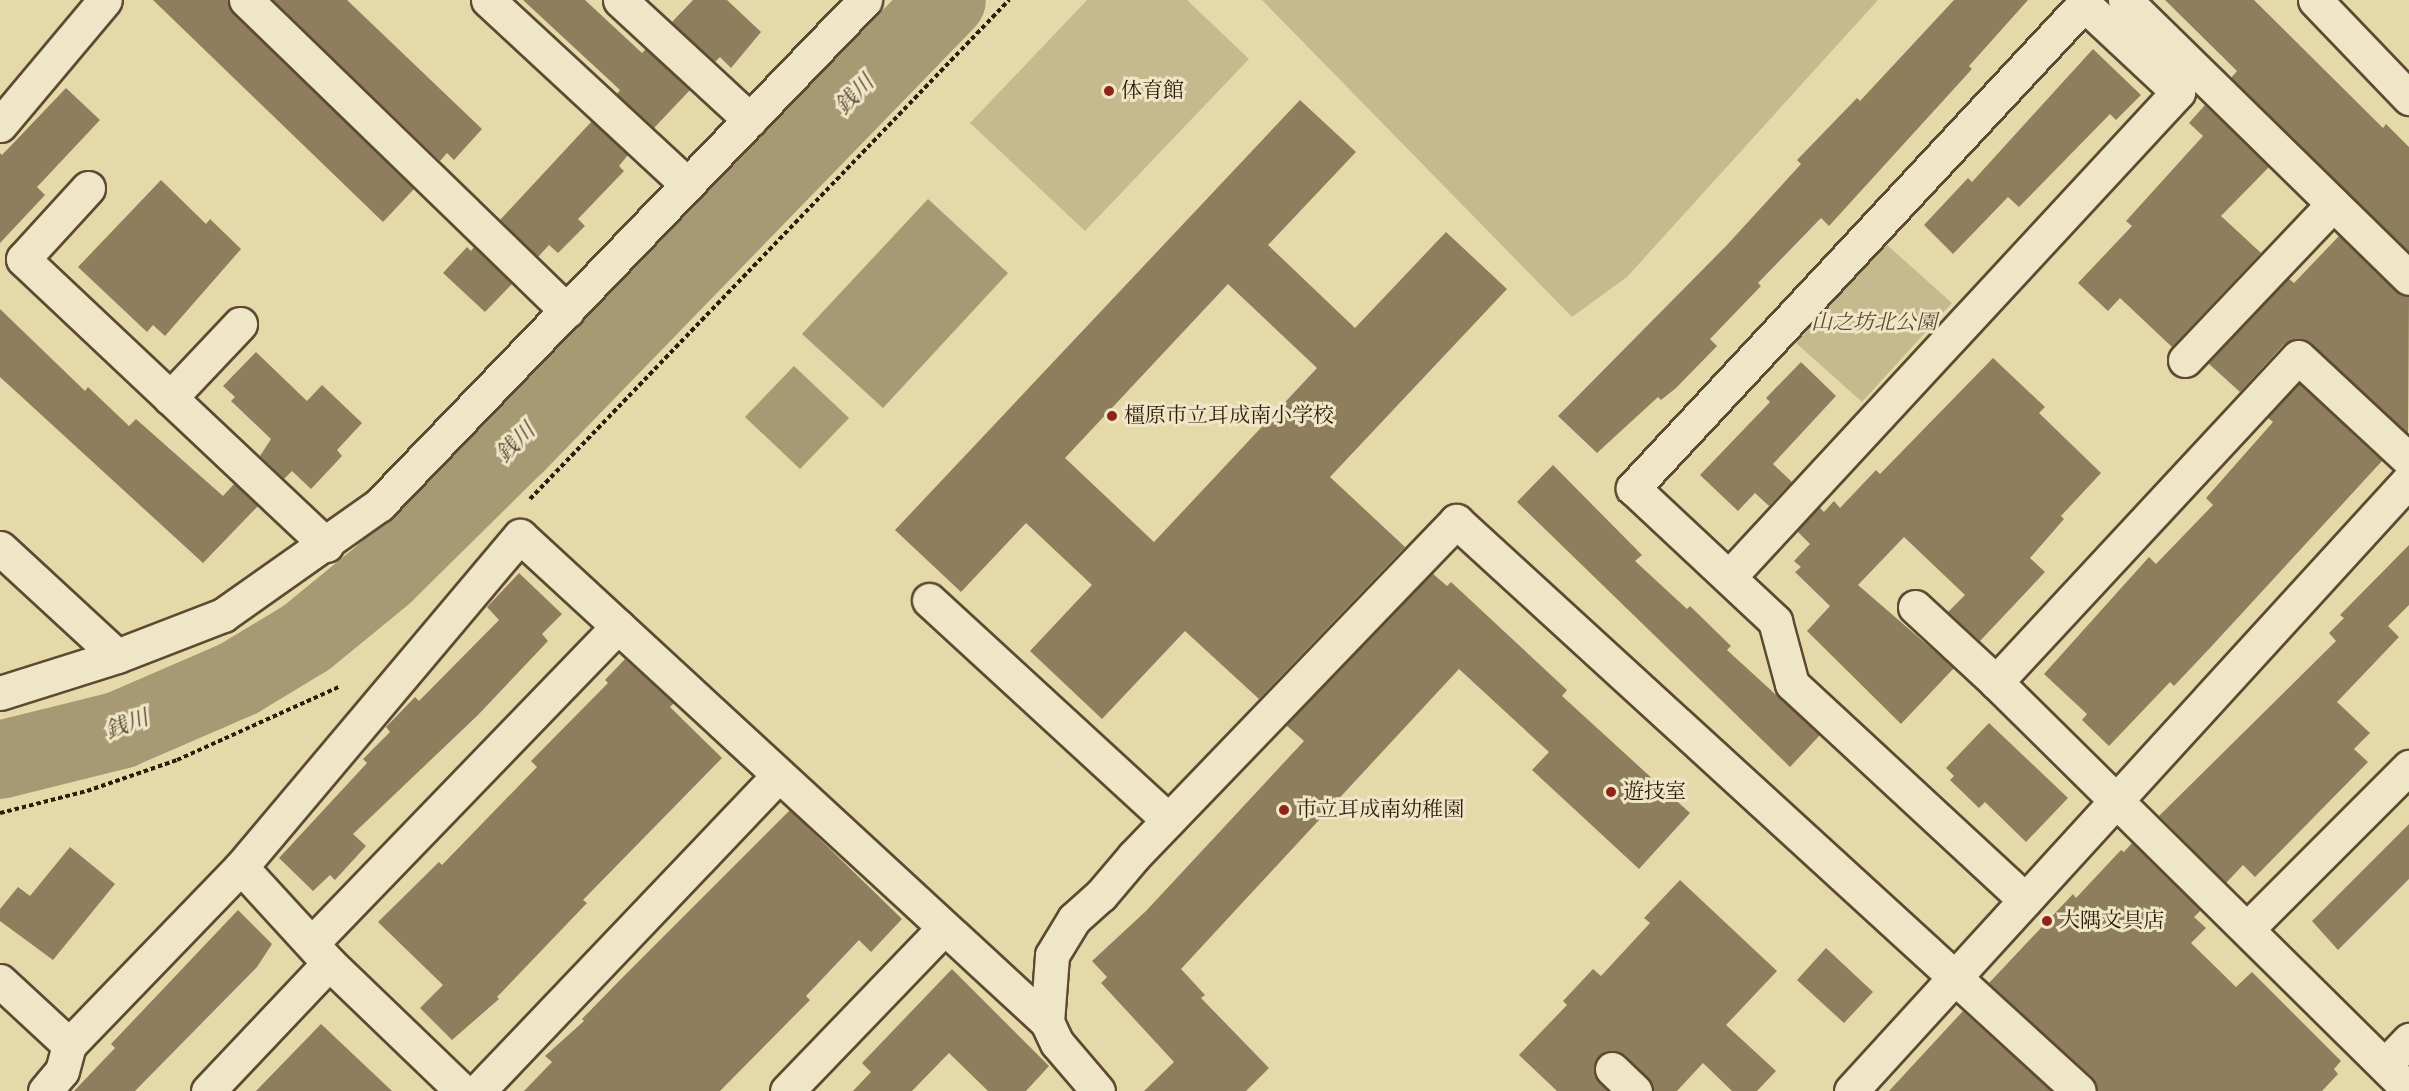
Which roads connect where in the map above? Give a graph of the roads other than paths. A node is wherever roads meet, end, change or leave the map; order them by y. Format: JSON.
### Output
{"nodes":[{"id":1,"x":105,"y":0,"type":"edge"},
{"id":2,"x":246,"y":0,"type":"edge"},
{"id":3,"x":489,"y":0,"type":"edge"},
{"id":4,"x":620,"y":0,"type":"edge"},
{"id":5,"x":865,"y":0,"type":"edge"},
{"id":6,"x":2126,"y":0,"type":"edge"},
{"id":7,"x":2315,"y":0,"type":"edge"},
{"id":8,"x":2409,"y":98,"type":"edge"},
{"id":9,"x":750,"y":120,"type":"junction"},
{"id":10,"x":0,"y":125,"type":"edge"},
{"id":11,"x":688,"y":185,"type":"junction"},
{"id":12,"x":88,"y":188,"type":"dead end"},
{"id":13,"x":2333,"y":204,"type":"junction"},
{"id":14,"x":2409,"y":278,"type":"edge"},
{"id":15,"x":567,"y":311,"type":"junction"},
{"id":16,"x":240,"y":324,"type":"dead end"},
{"id":17,"x":2185,"y":360,"type":"dead end"},
{"id":18,"x":170,"y":398,"type":"junction"},
{"id":19,"x":2409,"y":460,"type":"edge"},
{"id":20,"x":2409,"y":480,"type":"edge"},
{"id":21,"x":327,"y":545,"type":"junction"},
{"id":22,"x":0,"y":548,"type":"edge"},
{"id":23,"x":1729,"y":577,"type":"junction"},
{"id":24,"x":929,"y":600,"type":"dead end"},
{"id":25,"x":1915,"y":607,"type":"dead end"},
{"id":26,"x":618,"y":626,"type":"junction"},
{"id":27,"x":117,"y":656,"type":"junction"},
{"id":28,"x":1996,"y":682,"type":"junction"},
{"id":29,"x":0,"y":693,"type":"edge"},
{"id":30,"x":2409,"y":767,"type":"edge"},
{"id":31,"x":778,"y":776,"type":"junction"},
{"id":32,"x":2116,"y":800,"type":"junction"},
{"id":33,"x":1168,"y":820,"type":"junction"},
{"id":34,"x":241,"y":867,"type":"junction"},
{"id":35,"x":2025,"y":900,"type":"junction"},
{"id":36,"x":944,"y":928,"type":"junction"},
{"id":37,"x":2248,"y":928,"type":"junction"},
{"id":38,"x":321,"y":952,"type":"junction"},
{"id":39,"x":1956,"y":975,"type":"junction"},
{"id":40,"x":0,"y":981,"type":"edge"},
{"id":41,"x":1047,"y":1022,"type":"junction"},
{"id":42,"x":2409,"y":1040,"type":"edge"},
{"id":43,"x":69,"y":1045,"type":"junction"},
{"id":44,"x":2385,"y":1065,"type":"junction"},
{"id":45,"x":2409,"y":1089,"type":"edge"},
{"id":46,"x":1097,"y":1090,"type":"edge"},
{"id":47,"x":45,"y":1091,"type":"edge"},
{"id":48,"x":208,"y":1091,"type":"edge"},
{"id":49,"x":462,"y":1091,"type":"edge"},
{"id":50,"x":478,"y":1091,"type":"edge"},
{"id":51,"x":788,"y":1091,"type":"edge"},
{"id":52,"x":1851,"y":1091,"type":"edge"},
{"id":53,"x":2079,"y":1091,"type":"edge"}],
"edges":[{"from":1,"to":10,"type":"street"},
{"from":2,"to":15,"type":"street"},
{"from":3,"to":11,"type":"street"},
{"from":4,"to":9,"type":"street"},
{"from":5,"to":9,"type":"street"},
{"from":6,"to":13,"type":"street"},
{"from":7,"to":8,"type":"street"},
{"from":9,"to":11,"type":"street"},
{"from":11,"to":15,"type":"street"},
{"from":12,"to":18,"type":"street"},
{"from":13,"to":14,"type":"street"},
{"from":13,"to":17,"type":"street"},
{"from":15,"to":21,"type":"street"},
{"from":16,"to":18,"type":"street"},
{"from":18,"to":21,"type":"street"},
{"from":19,"to":28,"type":"street"},
{"from":20,"to":32,"type":"street"},
{"from":21,"to":27,"type":"street"},
{"from":22,"to":27,"type":"street"},
{"from":23,"to":23,"type":"street"},
{"from":23,"to":35,"type":"street"},
{"from":24,"to":33,"type":"street"},
{"from":25,"to":28,"type":"street"},
{"from":26,"to":31,"type":"street"},
{"from":26,"to":34,"type":"street"},
{"from":26,"to":38,"type":"street"},
{"from":27,"to":29,"type":"street"},
{"from":28,"to":32,"type":"street"},
{"from":30,"to":37,"type":"street"},
{"from":31,"to":36,"type":"street"},
{"from":31,"to":50,"type":"street"},
{"from":32,"to":35,"type":"street"},
{"from":32,"to":37,"type":"street"},
{"from":33,"to":39,"type":"street"},
{"from":33,"to":41,"type":"street"},
{"from":34,"to":38,"type":"street"},
{"from":34,"to":43,"type":"street"},
{"from":35,"to":39,"type":"street"},
{"from":36,"to":41,"type":"street"},
{"from":36,"to":51,"type":"street"},
{"from":37,"to":44,"type":"street"},
{"from":38,"to":48,"type":"street"},
{"from":38,"to":49,"type":"street"},
{"from":39,"to":52,"type":"street"},
{"from":39,"to":53,"type":"street"},
{"from":40,"to":43,"type":"street"},
{"from":41,"to":46,"type":"street"},
{"from":42,"to":44,"type":"street"},
{"from":43,"to":47,"type":"street"},
{"from":44,"to":45,"type":"street"}]}
